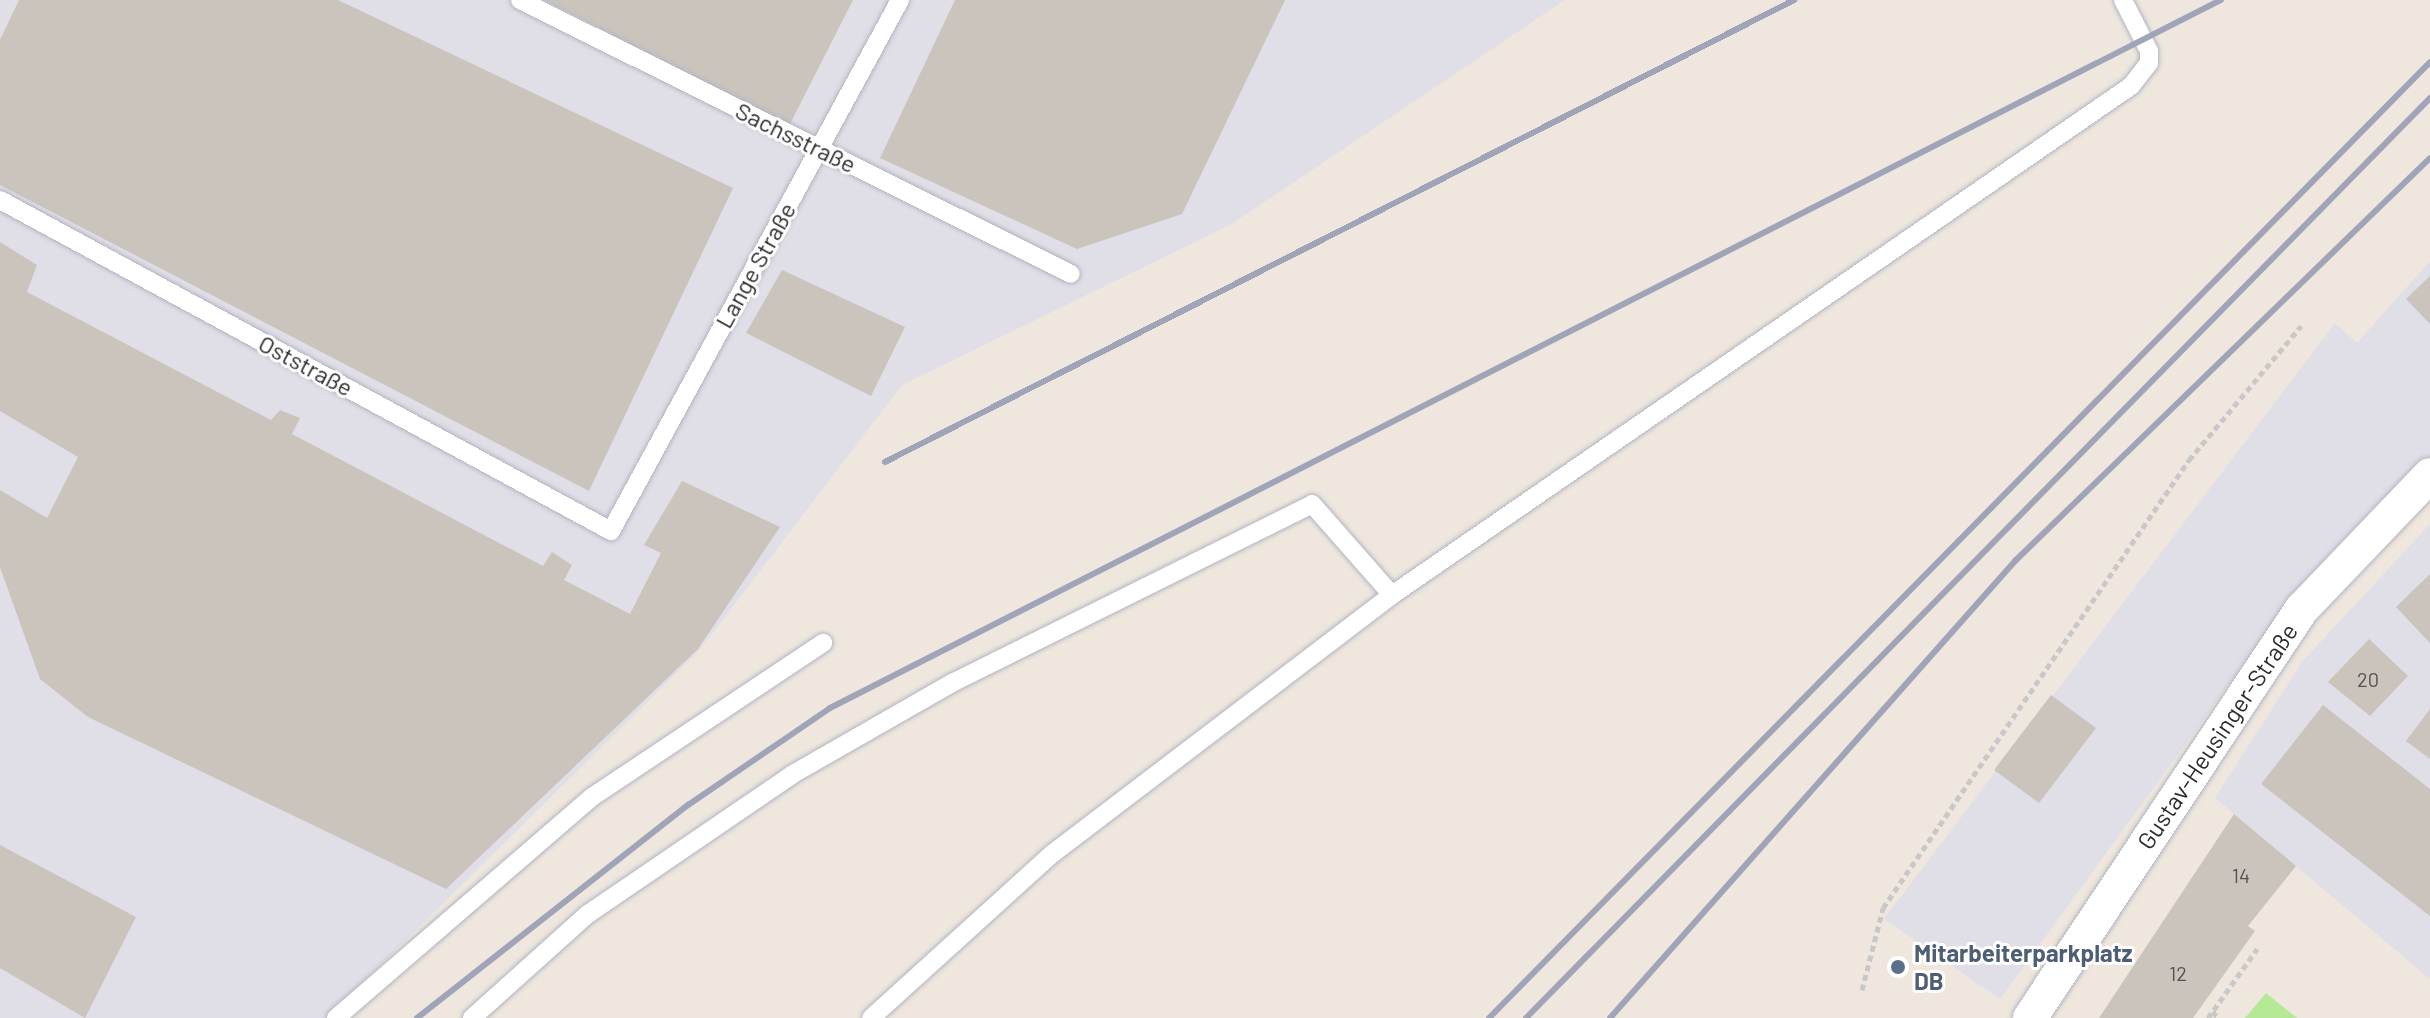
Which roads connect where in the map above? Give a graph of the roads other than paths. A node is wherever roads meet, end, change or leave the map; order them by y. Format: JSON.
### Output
{"nodes":[{"id":1,"x":520,"y":0,"type":"edge"},
{"id":2,"x":900,"y":0,"type":"edge"},
{"id":3,"x":2123,"y":0,"type":"edge"},
{"id":4,"x":819,"y":148,"type":"junction"},
{"id":5,"x":0,"y":200,"type":"edge"},
{"id":6,"x":1071,"y":274,"type":"dead end"},
{"id":7,"x":2430,"y":475,"type":"edge"},
{"id":8,"x":611,"y":531,"type":"joint"},
{"id":9,"x":1392,"y":595,"type":"junction"},
{"id":10,"x":823,"y":643,"type":"dead end"},
{"id":11,"x":336,"y":1018,"type":"edge"},
{"id":12,"x":472,"y":1018,"type":"edge"},
{"id":13,"x":871,"y":1018,"type":"edge"},
{"id":14,"x":2030,"y":1018,"type":"edge"}],
"edges":[{"from":1,"to":4,"type":"lane","name":"Sachsstraße"},
{"from":2,"to":4,"type":"lane","name":"Lange Straße"},
{"from":3,"to":9,"type":"lane"},
{"from":4,"to":6,"type":"lane","name":"Sachsstraße"},
{"from":4,"to":8,"type":"lane","name":"Lange Straße"},
{"from":5,"to":8,"type":"lane","name":"Oststraße"},
{"from":7,"to":14,"type":"street","name":"Gustav-Heusinger-Straße"},
{"from":9,"to":12,"type":"lane"},
{"from":9,"to":13,"type":"lane"},
{"from":10,"to":11,"type":"lane"}]}
